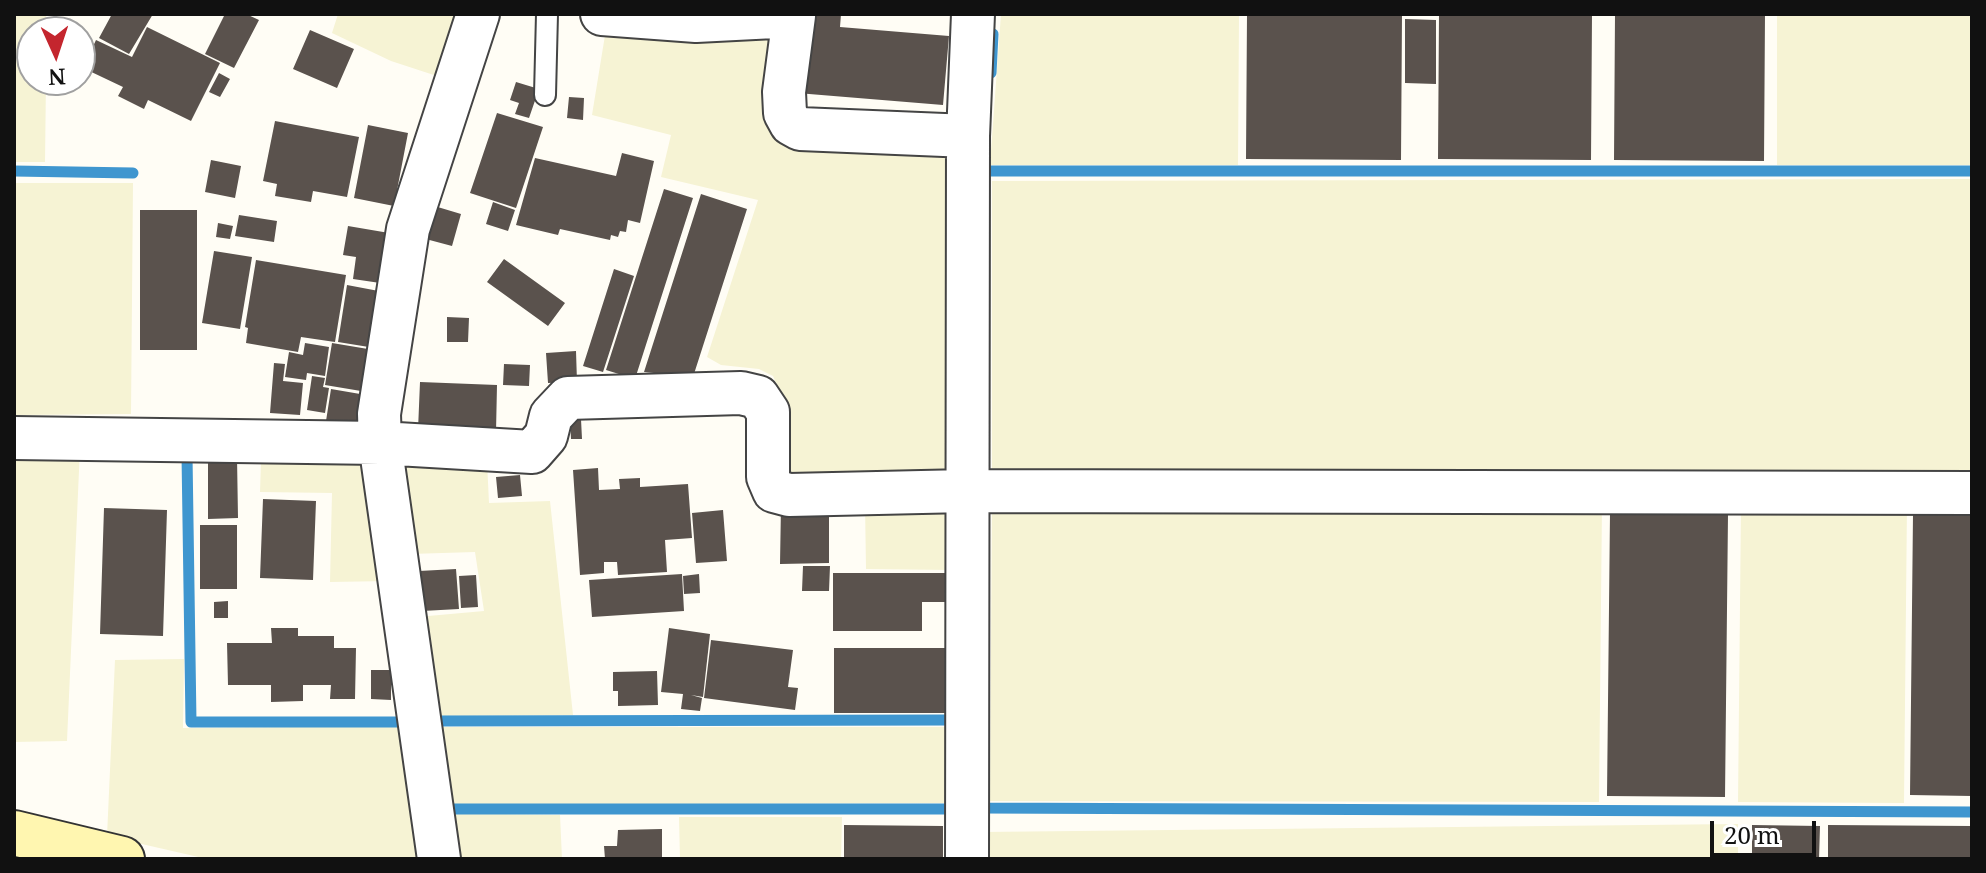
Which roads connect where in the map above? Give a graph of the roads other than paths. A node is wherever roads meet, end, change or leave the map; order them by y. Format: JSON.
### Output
{"nodes":[{"id":1,"x":478,"y":14,"type":"edge"},
{"id":2,"x":547,"y":14,"type":"edge"},
{"id":3,"x":602,"y":14,"type":"edge"},
{"id":4,"x":973,"y":14,"type":"edge"},
{"id":5,"x":794,"y":15,"type":"edge"},
{"id":6,"x":545,"y":95,"type":"dead end"},
{"id":7,"x":968,"y":136,"type":"junction"},
{"id":8,"x":14,"y":438,"type":"edge"},
{"id":9,"x":380,"y":443,"type":"junction"},
{"id":10,"x":966,"y":491,"type":"junction"},
{"id":11,"x":1972,"y":493,"type":"edge"},
{"id":12,"x":14,"y":833,"type":"edge"},
{"id":13,"x":122,"y":859,"type":"edge"},
{"id":14,"x":439,"y":859,"type":"edge"},
{"id":15,"x":967,"y":859,"type":"edge"}],
"edges":[{"from":1,"to":9,"type":"street"},
{"from":2,"to":6,"type":"lane"},
{"from":3,"to":5,"type":"street"},
{"from":4,"to":7,"type":"street"},
{"from":5,"to":7,"type":"street"},
{"from":7,"to":10,"type":"street"},
{"from":8,"to":9,"type":"street"},
{"from":9,"to":10,"type":"street"},
{"from":9,"to":14,"type":"street"},
{"from":10,"to":11,"type":"street"},
{"from":10,"to":15,"type":"street"},
{"from":12,"to":13,"type":"main road"}]}
